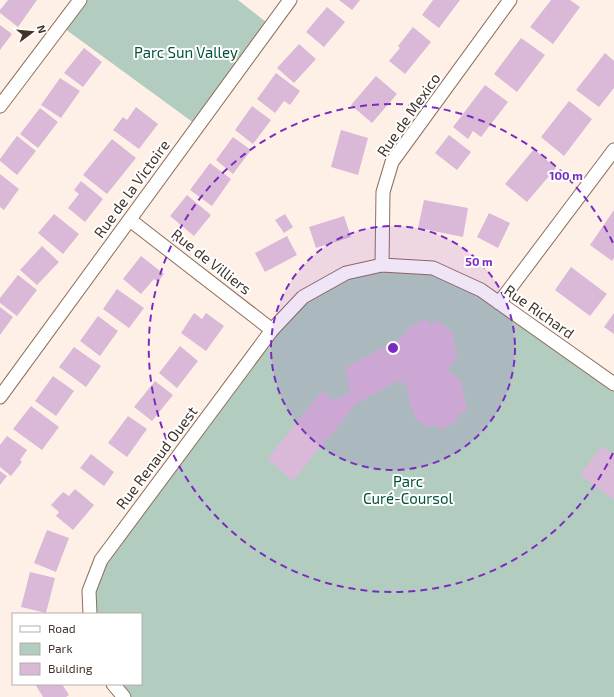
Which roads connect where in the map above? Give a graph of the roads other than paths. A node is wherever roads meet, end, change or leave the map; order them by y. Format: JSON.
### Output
{"nodes":[{"id":1,"x":80,"y":0,"type":"edge"},
{"id":2,"x":290,"y":0,"type":"edge"},
{"id":3,"x":510,"y":0,"type":"edge"},
{"id":4,"x":0,"y":106,"type":"edge"},
{"id":5,"x":614,"y":150,"type":"edge"},
{"id":6,"x":130,"y":220,"type":"junction"},
{"id":7,"x":382,"y":265,"type":"junction"},
{"id":8,"x":499,"y":303,"type":"junction"},
{"id":9,"x":272,"y":330,"type":"junction"},
{"id":10,"x":614,"y":384,"type":"edge"},
{"id":11,"x":0,"y":397,"type":"edge"},
{"id":12,"x":90,"y":613,"type":"edge"},
{"id":13,"x":115,"y":685,"type":"edge"},
{"id":14,"x":124,"y":697,"type":"edge"}],
"edges":[{"from":1,"to":4,"type":"street"},
{"from":2,"to":6,"type":"street","name":"Rue de la Victoire"},
{"from":3,"to":7,"type":"street","name":"Rue de Mexico"},
{"from":5,"to":8,"type":"street"},
{"from":6,"to":9,"type":"street","name":"Rue de Villiers"},
{"from":6,"to":11,"type":"street","name":"Rue de la Victoire"},
{"from":7,"to":8,"type":"street","name":"Rue Richard"},
{"from":7,"to":9,"type":"street","name":"Rue Richard"},
{"from":8,"to":10,"type":"street","name":"Rue Richard"},
{"from":9,"to":12,"type":"street","name":"Rue Renaud Ouest"},
{"from":13,"to":14,"type":"street"}]}
